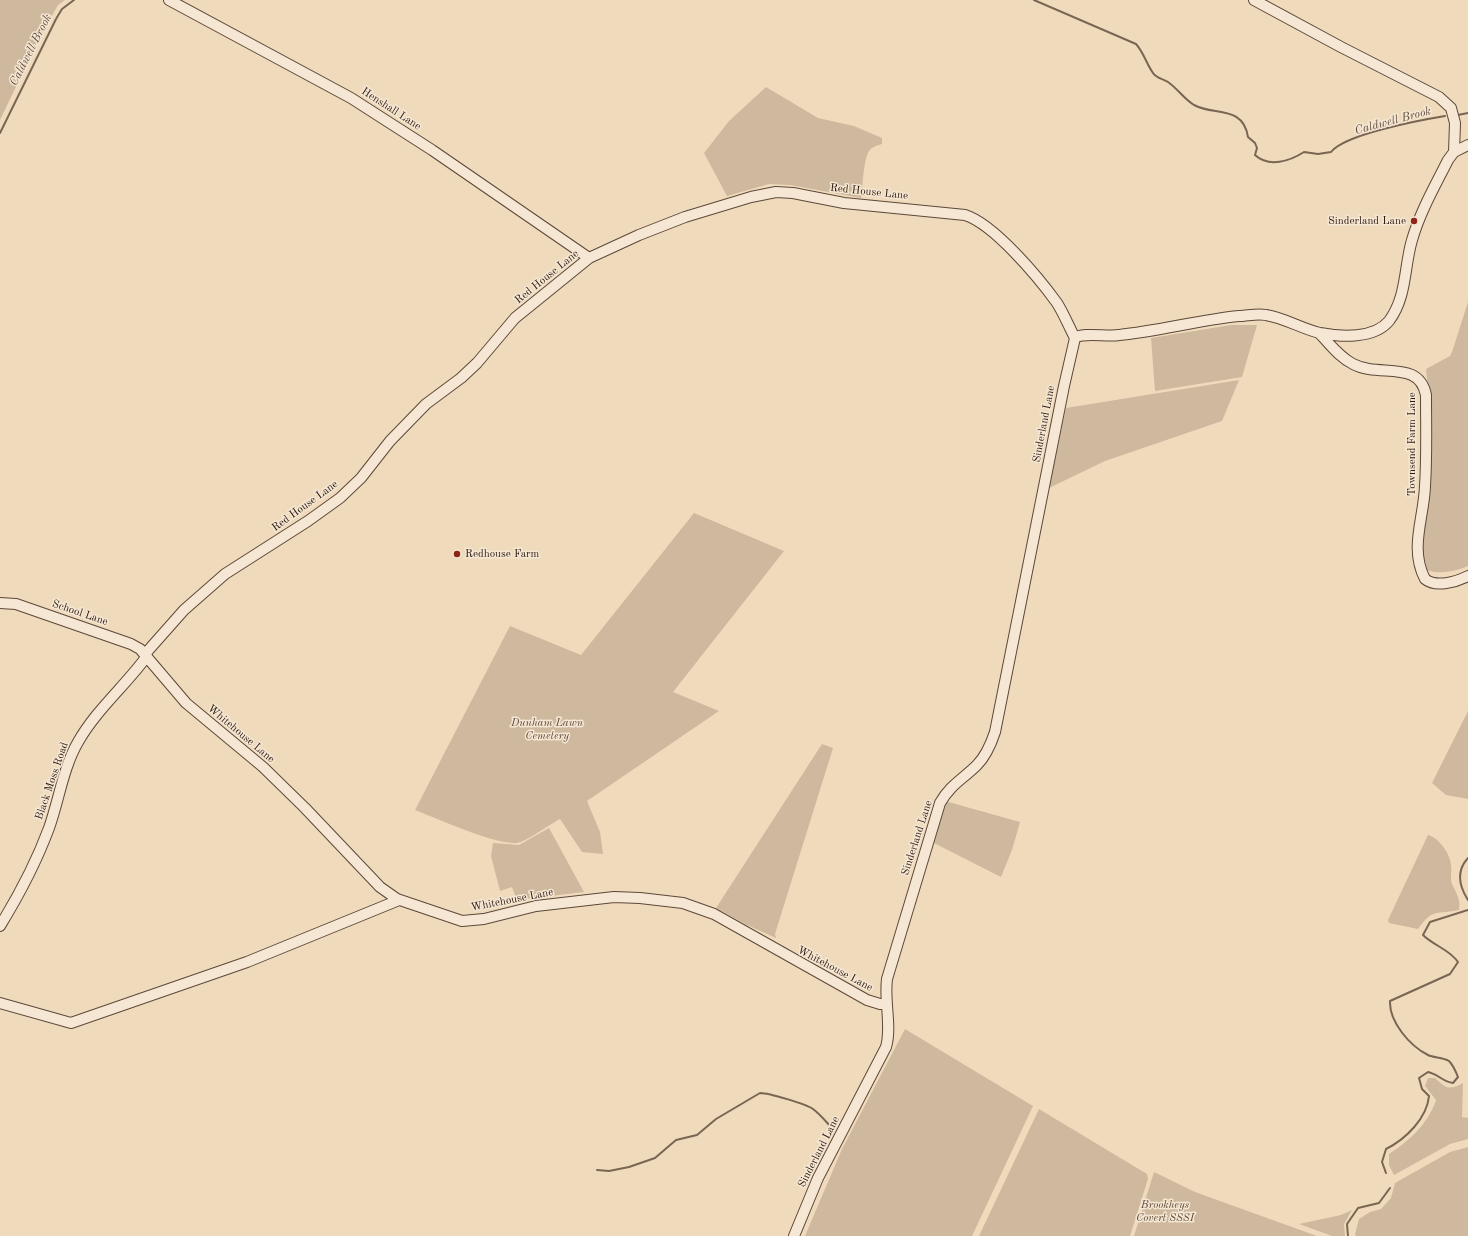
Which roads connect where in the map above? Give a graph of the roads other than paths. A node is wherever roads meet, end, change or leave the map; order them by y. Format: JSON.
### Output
{"nodes":[{"id":1,"x":169,"y":0,"type":"edge"},
{"id":2,"x":1254,"y":0,"type":"edge"},
{"id":3,"x":1468,"y":145,"type":"edge"},
{"id":4,"x":1454,"y":152,"type":"junction"},
{"id":5,"x":589,"y":258,"type":"junction"},
{"id":6,"x":1319,"y":333,"type":"junction"},
{"id":7,"x":1075,"y":338,"type":"junction"},
{"id":8,"x":1468,"y":576,"type":"edge"},
{"id":9,"x":0,"y":603,"type":"edge"},
{"id":10,"x":146,"y":655,"type":"junction"},
{"id":11,"x":399,"y":900,"type":"junction"},
{"id":12,"x":0,"y":926,"type":"edge"},
{"id":13,"x":0,"y":1003,"type":"edge"},
{"id":14,"x":886,"y":1004,"type":"junction"},
{"id":15,"x":794,"y":1236,"type":"edge"}],
"edges":[{"from":1,"to":5,"type":"street","name":"Henshall Lane"},
{"from":2,"to":4,"type":"street"},
{"from":3,"to":4,"type":"street"},
{"from":4,"to":6,"type":"street"},
{"from":5,"to":7,"type":"street","name":"Red House Lane"},
{"from":5,"to":10,"type":"street","name":"Red House Lane"},
{"from":6,"to":7,"type":"street"},
{"from":6,"to":8,"type":"street","name":"Townsend Farm Lane"},
{"from":7,"to":14,"type":"street","name":"Sinderland Lane"},
{"from":9,"to":10,"type":"street","name":"School Lane"},
{"from":10,"to":11,"type":"street","name":"Whitehouse Lane"},
{"from":10,"to":12,"type":"street","name":"Black Moss Road"},
{"from":11,"to":13,"type":"street"},
{"from":11,"to":14,"type":"street","name":"Whitehouse Lane"},
{"from":14,"to":15,"type":"street","name":"Sinderland Lane"}]}
